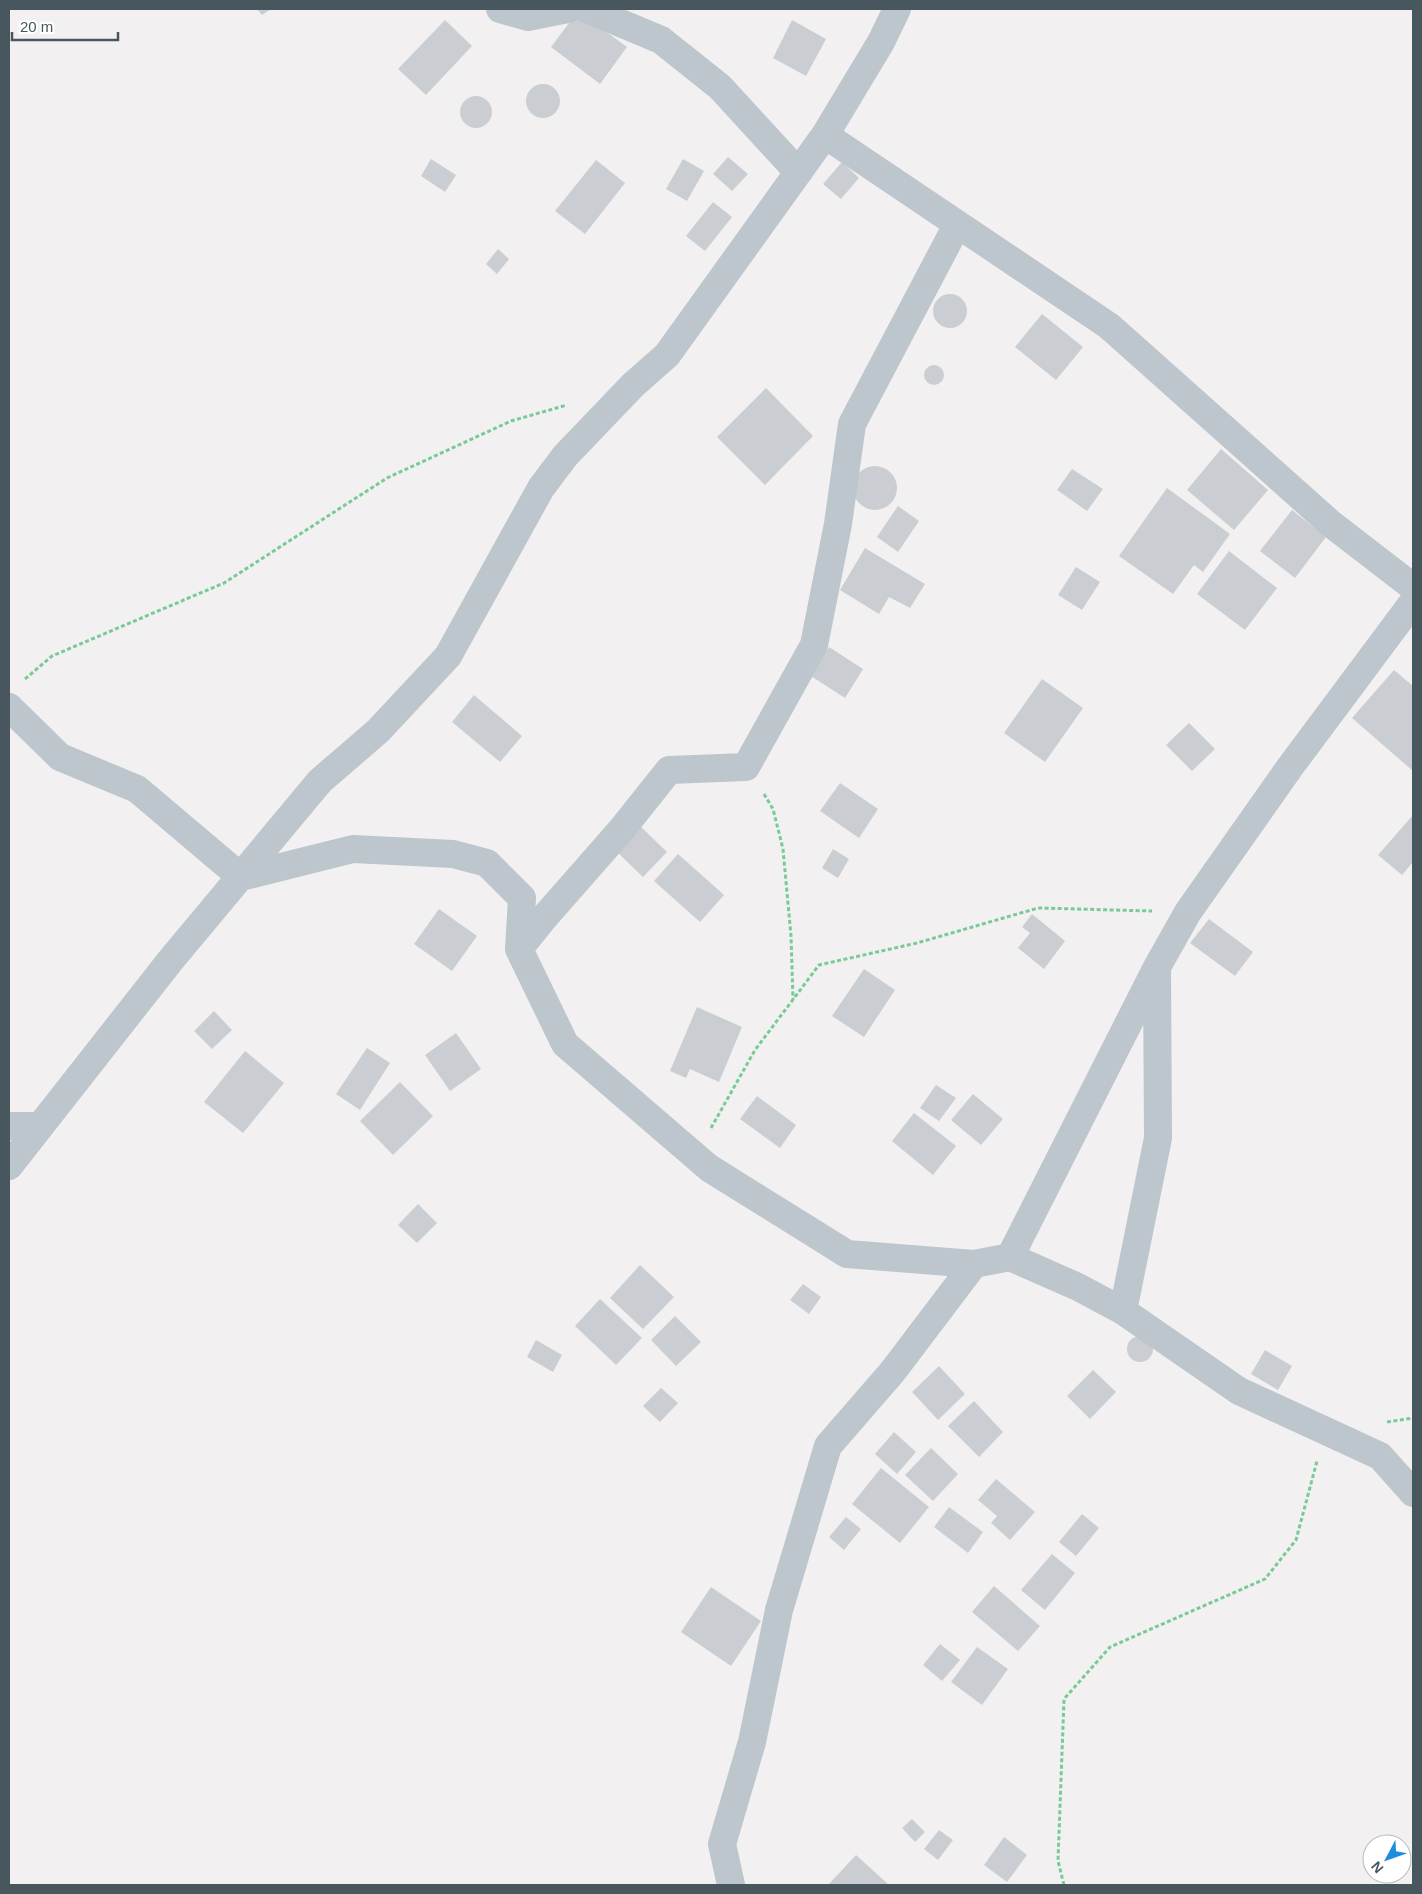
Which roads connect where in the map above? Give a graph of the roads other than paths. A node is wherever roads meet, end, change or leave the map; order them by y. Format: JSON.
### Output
{"nodes":[{"id":1,"x":500,"y":9,"type":"edge"},
{"id":2,"x":568,"y":9,"type":"edge"},
{"id":3,"x":587,"y":9,"type":"edge"},
{"id":4,"x":897,"y":9,"type":"edge"},
{"id":5,"x":824,"y":135,"type":"junction"},
{"id":6,"x":798,"y":172,"type":"junction"},
{"id":7,"x":957,"y":225,"type":"junction"},
{"id":8,"x":1413,"y":586,"type":"edge"},
{"id":9,"x":1413,"y":602,"type":"edge"},
{"id":10,"x":9,"y":707,"type":"edge"},
{"id":11,"x":241,"y":877,"type":"junction"},
{"id":12,"x":519,"y":949,"type":"junction"},
{"id":13,"x":1157,"y":967,"type":"junction"},
{"id":14,"x":9,"y":1126,"type":"edge"},
{"id":15,"x":40,"y":1126,"type":"junction"},
{"id":16,"x":9,"y":1166,"type":"edge"},
{"id":17,"x":1010,"y":1257,"type":"junction"},
{"id":18,"x":974,"y":1264,"type":"junction"},
{"id":19,"x":1123,"y":1311,"type":"junction"},
{"id":20,"x":1413,"y":1493,"type":"edge"},
{"id":21,"x":731,"y":1885,"type":"edge"}],
"edges":[{"from":1,"to":2,"type":"street"},
{"from":3,"to":6,"type":"street"},
{"from":4,"to":5,"type":"street"},
{"from":5,"to":6,"type":"street"},
{"from":5,"to":7,"type":"street"},
{"from":6,"to":11,"type":"street"},
{"from":7,"to":8,"type":"street"},
{"from":7,"to":12,"type":"street"},
{"from":9,"to":13,"type":"street"},
{"from":10,"to":11,"type":"street"},
{"from":11,"to":12,"type":"street"},
{"from":11,"to":15,"type":"street"},
{"from":12,"to":18,"type":"street"},
{"from":13,"to":17,"type":"street"},
{"from":13,"to":19,"type":"street"},
{"from":14,"to":15,"type":"street"},
{"from":15,"to":16,"type":"street"},
{"from":17,"to":18,"type":"street"},
{"from":17,"to":19,"type":"street"},
{"from":18,"to":21,"type":"street"},
{"from":19,"to":20,"type":"street"}]}
